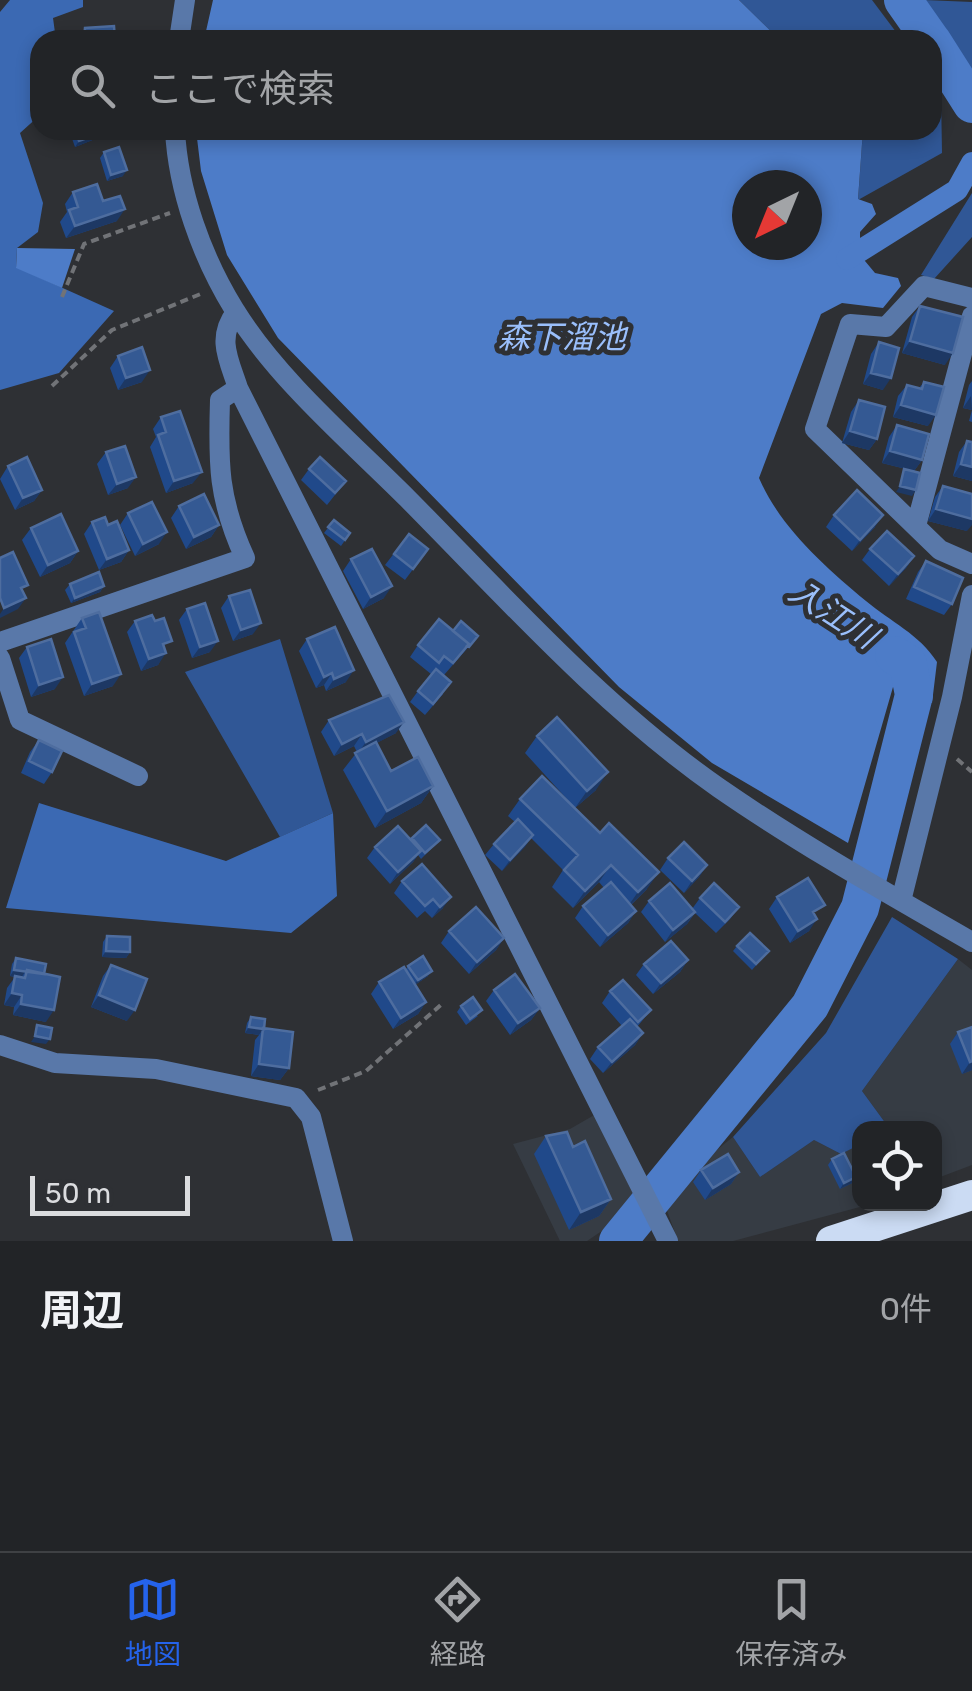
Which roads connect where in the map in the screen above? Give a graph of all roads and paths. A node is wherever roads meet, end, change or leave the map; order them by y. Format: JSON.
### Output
{"nodes":[{"id":1,"x":185,"y":0,"type":"edge"},
{"id":2,"x":180,"y":30,"type":"edge"},
{"id":3,"x":177,"y":140,"type":"edge"},
{"id":4,"x":188,"y":206,"type":"junction"},
{"id":5,"x":218,"y":280,"type":"junction"},
{"id":6,"x":62,"y":297,"type":"dead end"},
{"id":7,"x":972,"y":298,"type":"edge"},
{"id":8,"x":236,"y":312,"type":"junction"},
{"id":9,"x":972,"y":316,"type":"edge"},
{"id":10,"x":52,"y":386,"type":"dead end"},
{"id":11,"x":238,"y":388,"type":"junction"},
{"id":12,"x":916,"y":526,"type":"junction"},
{"id":13,"x":972,"y":564,"type":"edge"},
{"id":14,"x":972,"y":595,"type":"edge"},
{"id":15,"x":0,"y":642,"type":"edge"},
{"id":16,"x":0,"y":658,"type":"edge"},
{"id":17,"x":138,"y":776,"type":"dead end"},
{"id":18,"x":895,"y":897,"type":"junction"},
{"id":19,"x":972,"y":942,"type":"edge"},
{"id":20,"x":443,"y":1003,"type":"dead end"},
{"id":21,"x":0,"y":1046,"type":"edge"},
{"id":22,"x":305,"y":1106,"type":"junction"},
{"id":23,"x":972,"y":1195,"type":"edge"},
{"id":24,"x":343,"y":1241,"type":"edge"},
{"id":25,"x":668,"y":1241,"type":"edge"},
{"id":26,"x":831,"y":1241,"type":"edge"}],
"edges":[{"from":1,"to":2,"type":"street"},
{"from":3,"to":4,"type":"street"},
{"from":4,"to":5,"type":"street"},
{"from":4,"to":6,"type":"path"},
{"from":5,"to":8,"type":"street"},
{"from":5,"to":10,"type":"path"},
{"from":7,"to":12,"type":"street"},
{"from":8,"to":11,"type":"street"},
{"from":8,"to":18,"type":"street"},
{"from":9,"to":12,"type":"street"},
{"from":11,"to":15,"type":"street"},
{"from":11,"to":25,"type":"street"},
{"from":12,"to":13,"type":"street"},
{"from":14,"to":18,"type":"street"},
{"from":16,"to":17,"type":"street"},
{"from":18,"to":19,"type":"street"},
{"from":20,"to":22,"type":"path"},
{"from":21,"to":22,"type":"street"},
{"from":22,"to":24,"type":"street"},
{"from":23,"to":26,"type":"highway"}]}
